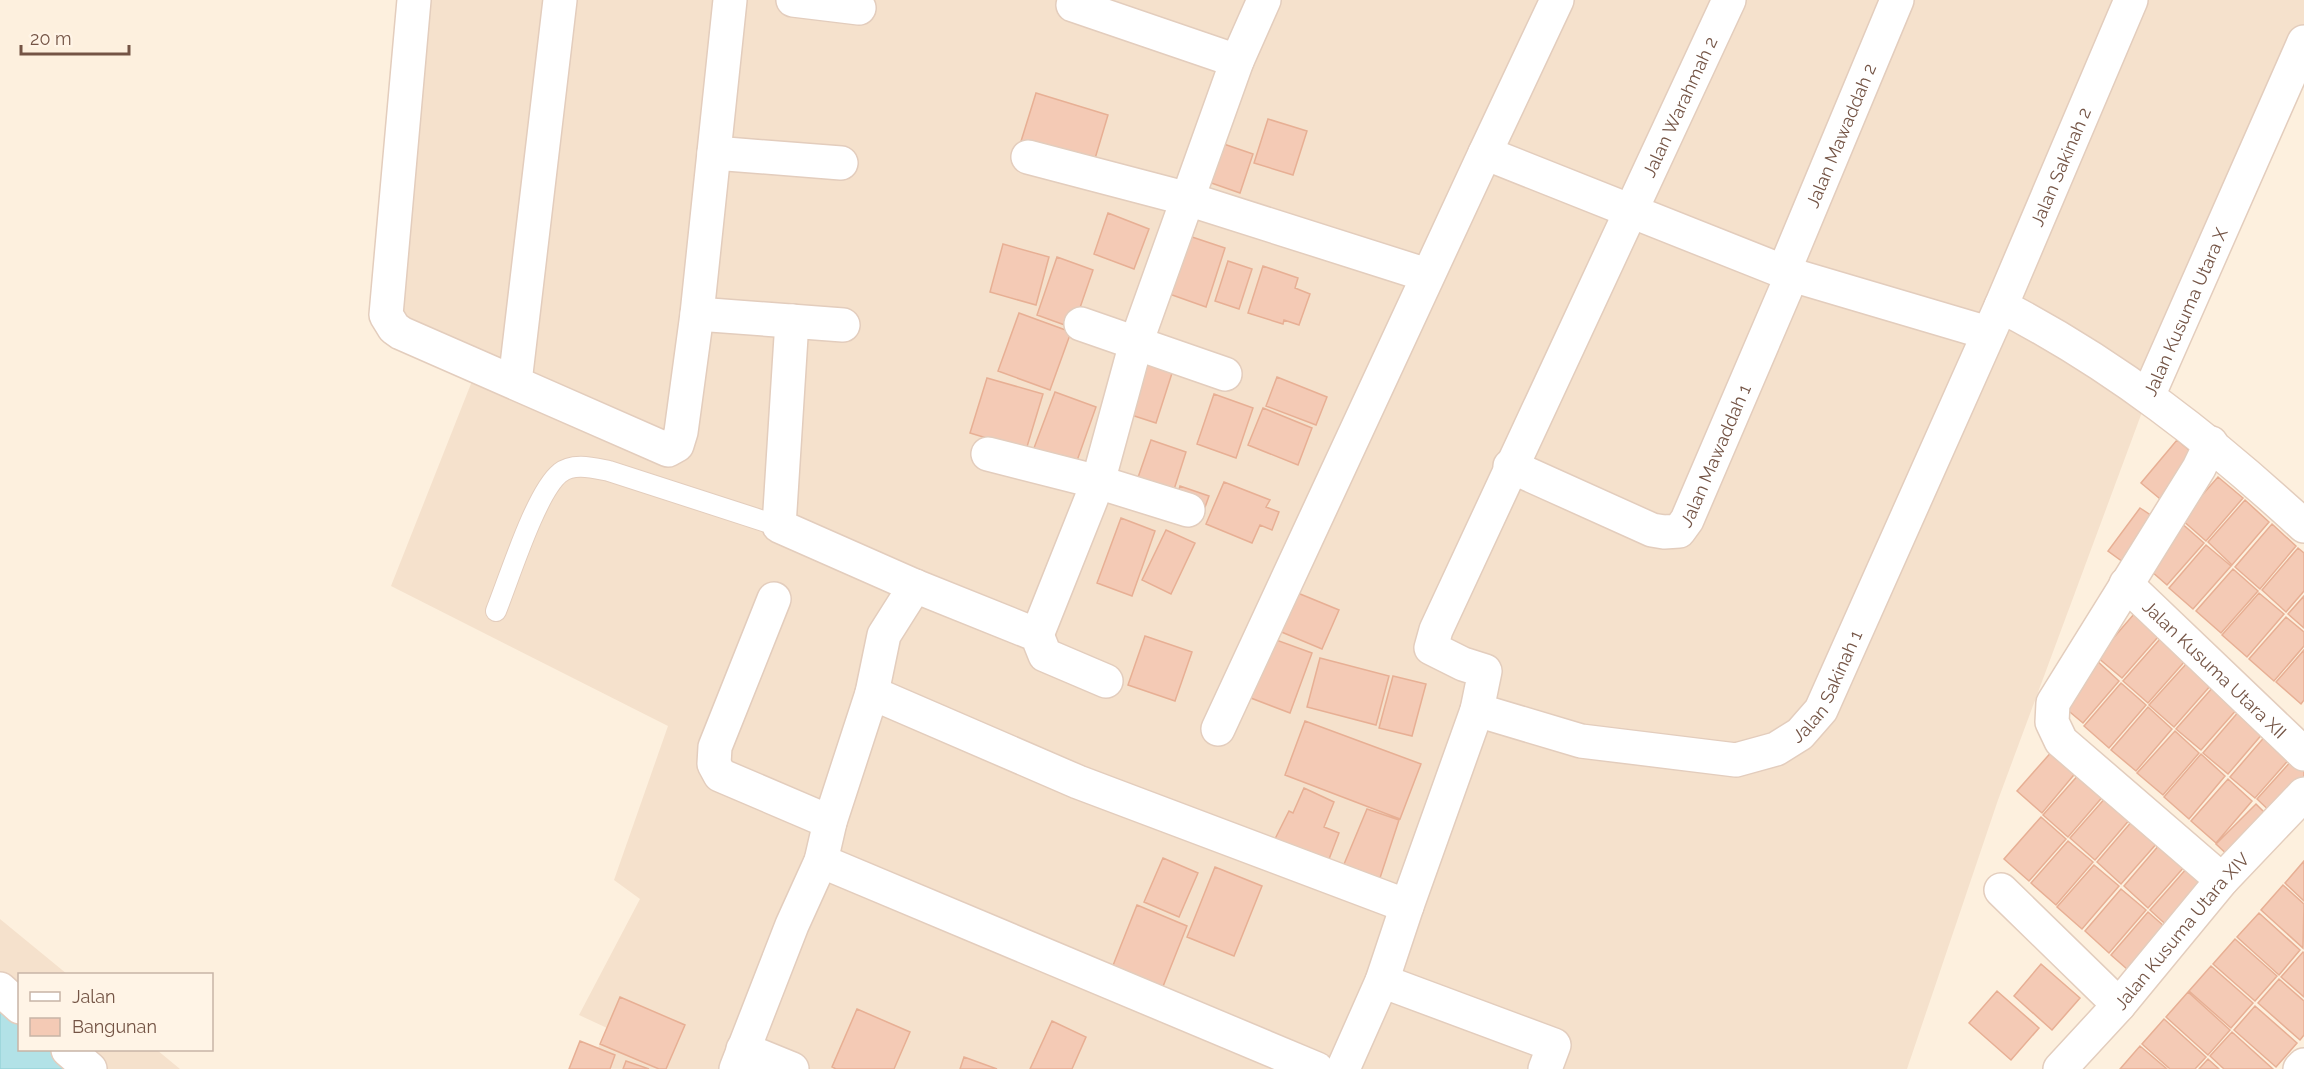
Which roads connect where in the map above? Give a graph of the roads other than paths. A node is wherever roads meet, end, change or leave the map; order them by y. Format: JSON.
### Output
{"nodes":[{"id":1,"x":414,"y":0,"type":"edge"},
{"id":2,"x":560,"y":0,"type":"edge"},
{"id":3,"x":730,"y":0,"type":"edge"},
{"id":4,"x":793,"y":0,"type":"edge"},
{"id":5,"x":1264,"y":0,"type":"edge"},
{"id":6,"x":1557,"y":0,"type":"edge"},
{"id":7,"x":1729,"y":0,"type":"edge"},
{"id":8,"x":1897,"y":0,"type":"edge"},
{"id":9,"x":2131,"y":0,"type":"edge"},
{"id":10,"x":1073,"y":5,"type":"dead end"},
{"id":11,"x":858,"y":8,"type":"dead end"},
{"id":12,"x":2304,"y":42,"type":"edge"},
{"id":13,"x":1237,"y":61,"type":"junction"},
{"id":14,"x":714,"y":153,"type":"junction"},
{"id":15,"x":1485,"y":153,"type":"junction"},
{"id":16,"x":1028,"y":157,"type":"dead end"},
{"id":17,"x":841,"y":163,"type":"dead end"},
{"id":18,"x":1188,"y":199,"type":"junction"},
{"id":19,"x":1631,"y":211,"type":"junction"},
{"id":20,"x":1788,"y":273,"type":"junction"},
{"id":21,"x":1427,"y":275,"type":"junction"},
{"id":22,"x":697,"y":314,"type":"junction"},
{"id":23,"x":1995,"y":320,"type":"junction"},
{"id":24,"x":792,"y":321,"type":"junction"},
{"id":25,"x":1081,"y":324,"type":"dead end"},
{"id":26,"x":843,"y":325,"type":"dead end"},
{"id":27,"x":1137,"y":343,"type":"junction"},
{"id":28,"x":1225,"y":374,"type":"dead end"},
{"id":29,"x":515,"y":382,"type":"junction"},
{"id":30,"x":2148,"y":396,"type":"junction"},
{"id":31,"x":2211,"y":443,"type":"junction"},
{"id":32,"x":988,"y":454,"type":"dead end"},
{"id":33,"x":1510,"y":466,"type":"junction"},
{"id":34,"x":1098,"y":482,"type":"junction"},
{"id":35,"x":1188,"y":510,"type":"dead end"},
{"id":36,"x":779,"y":526,"type":"junction"},
{"id":37,"x":2304,"y":526,"type":"edge"},
{"id":38,"x":2126,"y":584,"type":"junction"},
{"id":39,"x":915,"y":586,"type":"junction"},
{"id":40,"x":774,"y":599,"type":"dead end"},
{"id":41,"x":496,"y":611,"type":"dead end"},
{"id":42,"x":1036,"y":635,"type":"junction"},
{"id":43,"x":1106,"y":681,"type":"dead end"},
{"id":44,"x":872,"y":693,"type":"junction"},
{"id":45,"x":1477,"y":711,"type":"junction"},
{"id":46,"x":1218,"y":729,"type":"dead end"},
{"id":47,"x":2304,"y":754,"type":"edge"},
{"id":48,"x":2304,"y":794,"type":"edge"},
{"id":49,"x":830,"y":822,"type":"junction"},
{"id":50,"x":821,"y":861,"type":"junction"},
{"id":51,"x":2222,"y":880,"type":"junction"},
{"id":52,"x":2001,"y":890,"type":"dead end"},
{"id":53,"x":1407,"y":906,"type":"junction"},
{"id":54,"x":1382,"y":981,"type":"junction"},
{"id":55,"x":0,"y":989,"type":"edge"},
{"id":56,"x":18,"y":1004,"type":"edge"},
{"id":57,"x":2119,"y":1005,"type":"junction"},
{"id":58,"x":69,"y":1051,"type":"edge"},
{"id":59,"x":740,"y":1059,"type":"edge"},
{"id":60,"x":2304,"y":1065,"type":"edge"},
{"id":61,"x":90,"y":1069,"type":"edge"},
{"id":62,"x":792,"y":1069,"type":"edge"},
{"id":63,"x":1317,"y":1069,"type":"edge"},
{"id":64,"x":1343,"y":1069,"type":"edge"},
{"id":65,"x":1545,"y":1069,"type":"edge"},
{"id":66,"x":2060,"y":1069,"type":"edge"},
{"id":67,"x":2300,"y":1069,"type":"edge"}],
"edges":[{"from":1,"to":29,"type":"street"},
{"from":2,"to":29,"type":"street"},
{"from":3,"to":14,"type":"street"},
{"from":4,"to":11,"type":"street"},
{"from":5,"to":13,"type":"street"},
{"from":6,"to":15,"type":"street"},
{"from":7,"to":19,"type":"street","name":"Jalan Warahmah 2"},
{"from":8,"to":20,"type":"street","name":"Jalan Mawaddah 2"},
{"from":9,"to":23,"type":"street","name":"Jalan Sakinah 2"},
{"from":10,"to":13,"type":"street"},
{"from":12,"to":30,"type":"street","name":"Jalan Kusuma Utara X"},
{"from":13,"to":18,"type":"street"},
{"from":14,"to":17,"type":"street"},
{"from":14,"to":22,"type":"street"},
{"from":15,"to":19,"type":"street"},
{"from":15,"to":21,"type":"street"},
{"from":16,"to":18,"type":"street"},
{"from":18,"to":21,"type":"street"},
{"from":18,"to":27,"type":"street"},
{"from":19,"to":20,"type":"street"},
{"from":19,"to":33,"type":"street","name":"Jalan Warahmah 2"},
{"from":20,"to":23,"type":"street"},
{"from":20,"to":33,"type":"street","name":"Jalan Mawaddah 1"},
{"from":21,"to":46,"type":"street"},
{"from":22,"to":24,"type":"street"},
{"from":22,"to":29,"type":"street"},
{"from":23,"to":30,"type":"street"},
{"from":23,"to":45,"type":"street","name":"Jalan Sakinah 1"},
{"from":24,"to":26,"type":"street"},
{"from":24,"to":36,"type":"street"},
{"from":25,"to":27,"type":"street"},
{"from":27,"to":28,"type":"street"},
{"from":27,"to":34,"type":"street"},
{"from":30,"to":31,"type":"street","name":"Jalan Kusuma Utara X"},
{"from":31,"to":37,"type":"street","name":"Jalan Kusuma Utara X"},
{"from":31,"to":38,"type":"street"},
{"from":32,"to":34,"type":"street"},
{"from":33,"to":45,"type":"street","name":"Jalan Warahmah 2"},
{"from":34,"to":35,"type":"street"},
{"from":34,"to":42,"type":"street"},
{"from":36,"to":39,"type":"street"},
{"from":36,"to":41,"type":"lane"},
{"from":38,"to":47,"type":"street","name":"Jalan Kusuma Utara XII"},
{"from":38,"to":51,"type":"street"},
{"from":39,"to":42,"type":"street"},
{"from":39,"to":44,"type":"street"},
{"from":40,"to":49,"type":"street"},
{"from":42,"to":43,"type":"street"},
{"from":44,"to":49,"type":"street"},
{"from":44,"to":53,"type":"street"},
{"from":45,"to":53,"type":"street"},
{"from":48,"to":51,"type":"street","name":"Jalan Kusuma Utara XIV"},
{"from":49,"to":50,"type":"street"},
{"from":50,"to":59,"type":"street"},
{"from":50,"to":63,"type":"street"},
{"from":51,"to":57,"type":"street","name":"Jalan Kusuma Utara XIV"},
{"from":52,"to":57,"type":"street"},
{"from":53,"to":54,"type":"street"},
{"from":54,"to":64,"type":"street"},
{"from":54,"to":65,"type":"street"},
{"from":55,"to":56,"type":"street"},
{"from":57,"to":66,"type":"street","name":"Jalan Kusuma Utara XIV"},
{"from":58,"to":61,"type":"street"},
{"from":59,"to":62,"type":"street"},
{"from":60,"to":67,"type":"street"}]}
